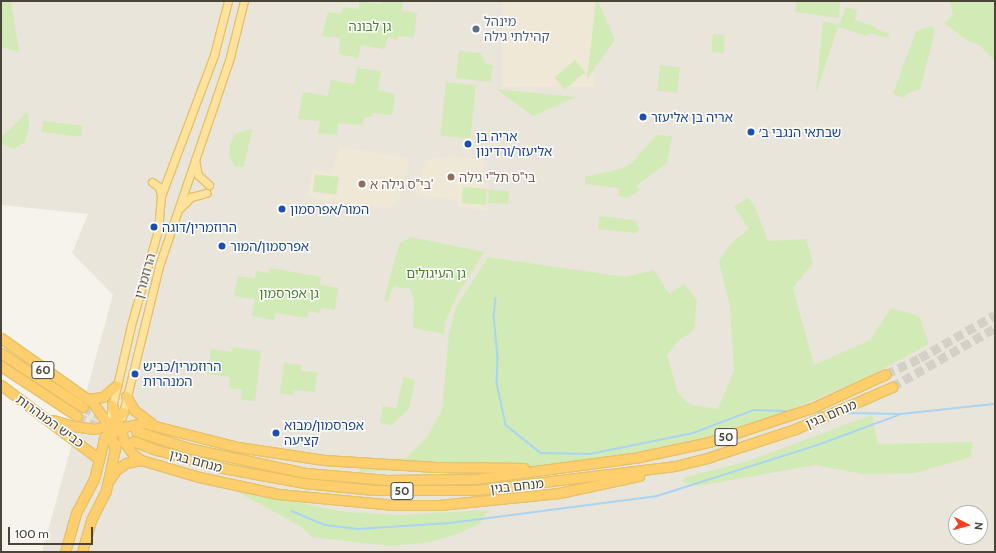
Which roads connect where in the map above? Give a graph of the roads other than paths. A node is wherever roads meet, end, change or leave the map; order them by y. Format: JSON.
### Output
{"nodes":[{"id":1,"x":228,"y":1,"type":"edge"},
{"id":2,"x":244,"y":1,"type":"edge"},
{"id":3,"x":196,"y":154,"type":"junction"},
{"id":4,"x":152,"y":182,"type":"dead end"},
{"id":5,"x":209,"y":185,"type":"dead end"},
{"id":6,"x":206,"y":193,"type":"dead end"},
{"id":7,"x":161,"y":196,"type":"junction"},
{"id":8,"x":176,"y":212,"type":"junction"},
{"id":9,"x":1,"y":338,"type":"edge"},
{"id":10,"x":1,"y":353,"type":"edge"},
{"id":11,"x":1,"y":366,"type":"edge"},
{"id":12,"x":886,"y":374,"type":"tunnel mouth"},
{"id":13,"x":1,"y":385,"type":"edge"},
{"id":14,"x":117,"y":385,"type":"junction"},
{"id":15,"x":892,"y":387,"type":"tunnel mouth"},
{"id":16,"x":126,"y":396,"type":"junction"},
{"id":17,"x":87,"y":399,"type":"junction"},
{"id":18,"x":112,"y":405,"type":"joint"},
{"id":19,"x":83,"y":407,"type":"tunnel mouth"},
{"id":20,"x":123,"y":412,"type":"joint"},
{"id":21,"x":78,"y":416,"type":"tunnel mouth"},
{"id":22,"x":44,"y":417,"type":"junction"},
{"id":23,"x":152,"y":424,"type":"junction"},
{"id":24,"x":113,"y":426,"type":"junction"},
{"id":25,"x":136,"y":431,"type":"dead end"},
{"id":26,"x":133,"y":441,"type":"dead end"},
{"id":27,"x":99,"y":459,"type":"junction"},
{"id":28,"x":141,"y":460,"type":"junction"},
{"id":29,"x":675,"y":466,"type":"junction"},
{"id":30,"x":557,"y":468,"type":"junction"},
{"id":31,"x":108,"y":482,"type":"junction"},
{"id":32,"x":65,"y":552,"type":"edge"},
{"id":33,"x":82,"y":552,"type":"edge"}],
"edges":[{"from":1,"to":7,"type":"main road","name":"הרוזמרין"},
{"from":2,"to":3,"type":"main road","name":"הרוזמרין"},
{"from":3,"to":5,"type":"main road"},
{"from":3,"to":8,"type":"main road","name":"הרוזמרין"},
{"from":4,"to":7,"type":"main road"},
{"from":6,"to":8,"type":"main road"},
{"from":7,"to":14,"type":"main road","name":"הרוזמרין"},
{"from":8,"to":16,"type":"main road","name":"הרוזמרין"},
{"from":9,"to":17,"type":"highway","number":"60"},
{"from":10,"to":19,"type":"highway"},
{"from":11,"to":21,"type":"highway"},
{"from":12,"to":30,"type":"highway","name":"מנחם בגין","number":"50"},
{"from":13,"to":22,"type":"highway","name":"כביש המנהרות"},
{"from":14,"to":17,"type":"highway"},
{"from":14,"to":18,"type":"main road","name":"הרוזמרין"},
{"from":15,"to":29,"type":"highway","name":"מנחם בגין","number":"50"},
{"from":16,"to":20,"type":"main road","name":"הרוזמרין"},
{"from":16,"to":23,"type":"highway"},
{"from":17,"to":24,"type":"highway","number":"60"},
{"from":18,"to":24,"type":"highway"},
{"from":20,"to":24,"type":"highway"},
{"from":22,"to":24,"type":"highway"},
{"from":22,"to":27,"type":"highway","name":"כביש המנהרות"},
{"from":23,"to":24,"type":"highway"},
{"from":23,"to":30,"type":"highway"},
{"from":24,"to":27,"type":"highway"},
{"from":24,"to":28,"type":"highway"},
{"from":24,"to":31,"type":"highway"},
{"from":25,"to":30,"type":"highway","name":"מנחם בגין","number":"50"},
{"from":26,"to":29,"type":"highway","name":"מנחם בגין","number":"50"},
{"from":27,"to":32,"type":"highway"},
{"from":28,"to":29,"type":"highway"},
{"from":28,"to":31,"type":"highway"},
{"from":31,"to":33,"type":"highway"}]}
